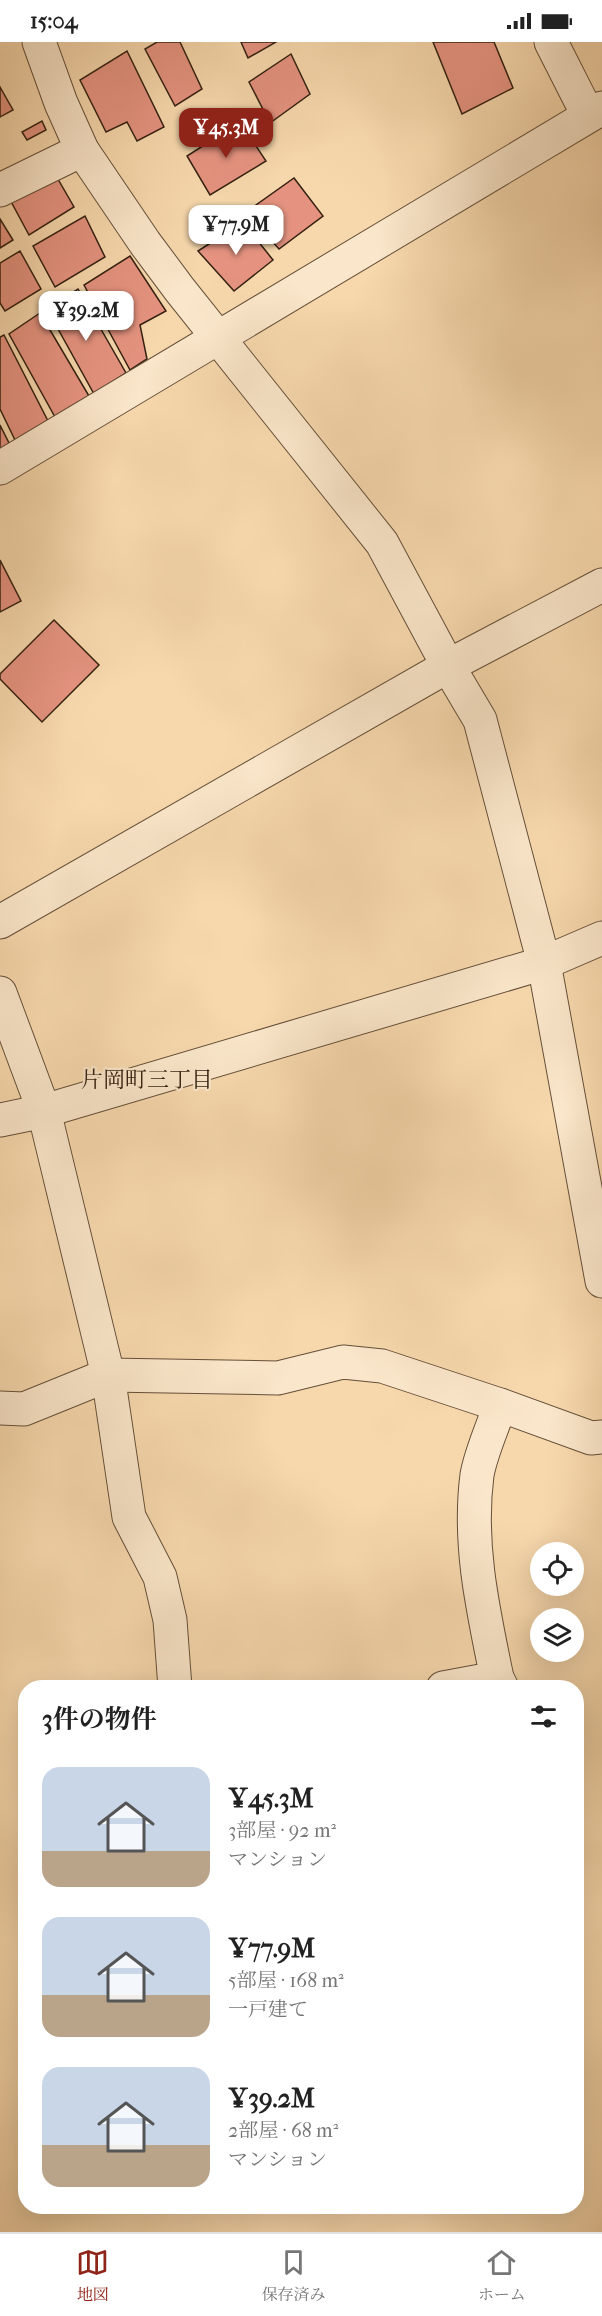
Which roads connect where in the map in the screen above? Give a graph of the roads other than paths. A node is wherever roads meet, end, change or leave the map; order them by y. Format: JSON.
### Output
{"nodes":[{"id":1,"x":39,"y":42,"type":"edge"},
{"id":2,"x":551,"y":42,"type":"edge"},
{"id":3,"x":595,"y":112,"type":"edge"},
{"id":4,"x":82,"y":150,"type":"junction"},
{"id":5,"x":0,"y":190,"type":"edge"},
{"id":6,"x":217,"y":339,"type":"junction"},
{"id":7,"x":0,"y":468,"type":"edge"},
{"id":8,"x":602,"y":585,"type":"edge"},
{"id":9,"x":448,"y":666,"type":"junction"},
{"id":10,"x":0,"y":921,"type":"edge"},
{"id":11,"x":602,"y":938,"type":"edge"},
{"id":12,"x":544,"y":963,"type":"junction"},
{"id":13,"x":0,"y":993,"type":"edge"},
{"id":14,"x":44,"y":1111,"type":"junction"},
{"id":15,"x":0,"y":1120,"type":"edge"},
{"id":16,"x":602,"y":1281,"type":"edge"},
{"id":17,"x":108,"y":1375,"type":"junction"},
{"id":18,"x":500,"y":1405,"type":"junction"},
{"id":19,"x":0,"y":1408,"type":"edge"},
{"id":20,"x":602,"y":1437,"type":"edge"},
{"id":21,"x":174,"y":1680,"type":"edge"},
{"id":22,"x":498,"y":1680,"type":"edge"}],
"edges":[{"from":1,"to":4,"type":"street"},
{"from":2,"to":3,"type":"street"},
{"from":3,"to":6,"type":"street"},
{"from":4,"to":5,"type":"street"},
{"from":4,"to":6,"type":"street"},
{"from":6,"to":7,"type":"street"},
{"from":6,"to":9,"type":"street"},
{"from":8,"to":9,"type":"street"},
{"from":9,"to":10,"type":"street"},
{"from":9,"to":12,"type":"street"},
{"from":11,"to":12,"type":"street"},
{"from":12,"to":14,"type":"street"},
{"from":12,"to":16,"type":"street"},
{"from":13,"to":14,"type":"street"},
{"from":14,"to":15,"type":"street"},
{"from":14,"to":17,"type":"street"},
{"from":17,"to":18,"type":"street"},
{"from":17,"to":19,"type":"street"},
{"from":17,"to":21,"type":"street"},
{"from":18,"to":20,"type":"street"},
{"from":18,"to":22,"type":"street"}]}
